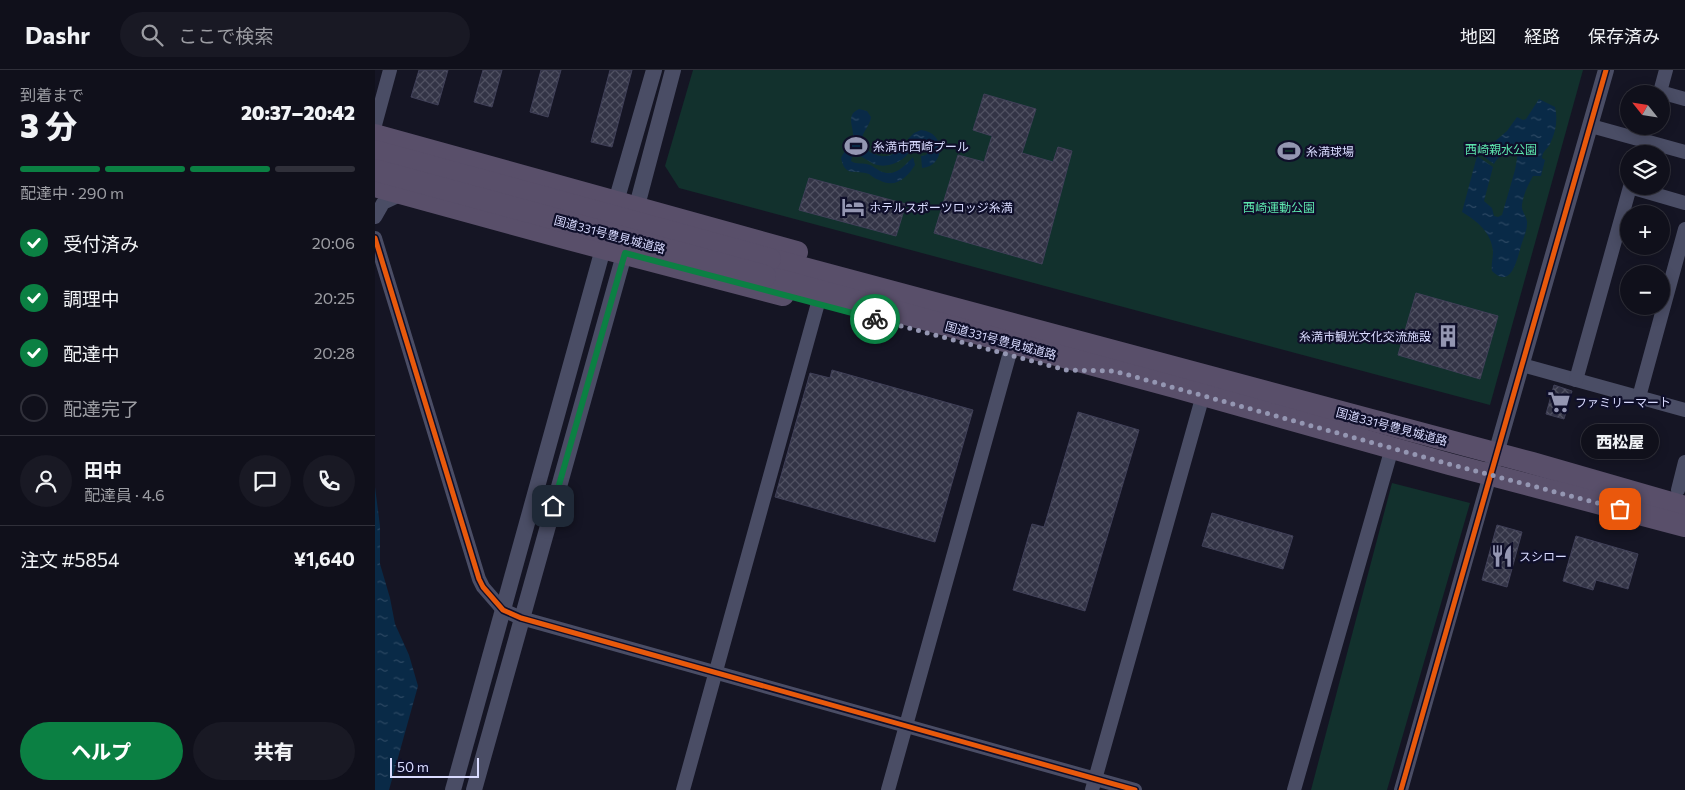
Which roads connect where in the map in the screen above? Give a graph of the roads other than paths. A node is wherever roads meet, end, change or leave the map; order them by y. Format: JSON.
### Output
{"nodes":[{"id":1,"x":390,"y":70,"type":"edge"},
{"id":2,"x":654,"y":70,"type":"edge"},
{"id":3,"x":673,"y":70,"type":"edge"},
{"id":4,"x":1606,"y":70,"type":"edge"},
{"id":5,"x":1666,"y":70,"type":"edge"},
{"id":6,"x":1685,"y":99,"type":"edge"},
{"id":7,"x":375,"y":125,"type":"edge"},
{"id":8,"x":1591,"y":126,"type":"junction"},
{"id":9,"x":375,"y":135,"type":"edge"},
{"id":10,"x":375,"y":151,"type":"edge"},
{"id":11,"x":1685,"y":152,"type":"edge"},
{"id":12,"x":375,"y":170,"type":"edge"},
{"id":13,"x":375,"y":186,"type":"edge"},
{"id":14,"x":403,"y":193,"type":"junction"},
{"id":15,"x":1685,"y":203,"type":"edge"},
{"id":16,"x":626,"y":205,"type":"junction"},
{"id":17,"x":375,"y":217,"type":"edge"},
{"id":18,"x":1685,"y":229,"type":"edge"},
{"id":19,"x":375,"y":238,"type":"edge"},
{"id":20,"x":603,"y":248,"type":"junction"},
{"id":21,"x":625,"y":253,"type":"junction"},
{"id":22,"x":767,"y":268,"type":"junction"},
{"id":23,"x":818,"y":303,"type":"junction"},
{"id":24,"x":1009,"y":356,"type":"junction"},
{"id":25,"x":1133,"y":356,"type":"junction"},
{"id":26,"x":1522,"y":365,"type":"junction"},
{"id":27,"x":1114,"y":371,"type":"junction"},
{"id":28,"x":1577,"y":380,"type":"junction"},
{"id":29,"x":1203,"y":395,"type":"junction"},
{"id":30,"x":1639,"y":397,"type":"junction"},
{"id":31,"x":1685,"y":410,"type":"edge"},
{"id":32,"x":1392,"y":448,"type":"junction"},
{"id":33,"x":1496,"y":453,"type":"junction"},
{"id":34,"x":1685,"y":462,"type":"edge"},
{"id":35,"x":1490,"y":475,"type":"junction"},
{"id":36,"x":1669,"y":504,"type":"edge"},
{"id":37,"x":1685,"y":526,"type":"edge"},
{"id":38,"x":1685,"y":533,"type":"edge"},
{"id":39,"x":503,"y":610,"type":"junction"},
{"id":40,"x":521,"y":618,"type":"junction"},
{"id":41,"x":715,"y":672,"type":"junction"},
{"id":42,"x":905,"y":726,"type":"junction"},
{"id":43,"x":1094,"y":784,"type":"edge"},
{"id":44,"x":453,"y":790,"type":"edge"},
{"id":45,"x":473,"y":790,"type":"edge"},
{"id":46,"x":683,"y":790,"type":"edge"},
{"id":47,"x":887,"y":790,"type":"edge"},
{"id":48,"x":1135,"y":790,"type":"edge"},
{"id":49,"x":1294,"y":790,"type":"edge"},
{"id":50,"x":1401,"y":790,"type":"edge"}],
"edges":[{"from":1,"to":7,"type":"street"},
{"from":2,"to":16,"type":"street"},
{"from":3,"to":16,"type":"street"},
{"from":4,"to":8,"type":"street"},
{"from":5,"to":6,"type":"street"},
{"from":8,"to":11,"type":"street"},
{"from":8,"to":26,"type":"street"},
{"from":9,"to":16,"type":"highway"},
{"from":10,"to":22,"type":"highway","name":"国道331号豊見城道路","bridge":true},
{"from":12,"to":22,"type":"highway","name":"国道331号豊見城道路","bridge":true},
{"from":13,"to":14,"type":"highway"},
{"from":14,"to":17,"type":"street"},
{"from":14,"to":20,"type":"highway"},
{"from":15,"to":28,"type":"street"},
{"from":16,"to":20,"type":"street"},
{"from":16,"to":21,"type":"street"},
{"from":16,"to":25,"type":"highway"},
{"from":18,"to":30,"type":"street"},
{"from":19,"to":39,"type":"street"},
{"from":20,"to":21,"type":"highway"},
{"from":20,"to":39,"type":"street"},
{"from":21,"to":23,"type":"highway"},
{"from":21,"to":40,"type":"street"},
{"from":22,"to":25,"type":"highway","name":"国道331号豊見城道路"},
{"from":22,"to":27,"type":"highway","name":"国道331号豊見城道路"},
{"from":23,"to":24,"type":"highway"},
{"from":23,"to":41,"type":"street"},
{"from":24,"to":27,"type":"highway"},
{"from":24,"to":42,"type":"street"},
{"from":25,"to":33,"type":"highway","name":"国道331号豊見城道路"},
{"from":26,"to":28,"type":"street"},
{"from":26,"to":33,"type":"street"},
{"from":27,"to":29,"type":"highway","name":"国道331号豊見城道路"},
{"from":28,"to":30,"type":"street"},
{"from":29,"to":32,"type":"highway","name":"国道331号豊見城道路"},
{"from":29,"to":43,"type":"street"},
{"from":30,"to":31,"type":"street"},
{"from":32,"to":35,"type":"highway","name":"国道331号豊見城道路"},
{"from":32,"to":49,"type":"street"},
{"from":33,"to":35,"type":"street"},
{"from":33,"to":36,"type":"highway","name":"国道331号豊見城道路"},
{"from":34,"to":36,"type":"street"},
{"from":35,"to":36,"type":"highway","name":"国道331号豊見城道路"},
{"from":35,"to":50,"type":"street"},
{"from":36,"to":37,"type":"highway","name":"国道331号豊見城道路"},
{"from":36,"to":38,"type":"highway"},
{"from":39,"to":40,"type":"street"},
{"from":39,"to":44,"type":"street"},
{"from":40,"to":41,"type":"street"},
{"from":40,"to":45,"type":"street"},
{"from":41,"to":42,"type":"street"},
{"from":41,"to":46,"type":"street"},
{"from":42,"to":43,"type":"street"},
{"from":42,"to":47,"type":"street"},
{"from":43,"to":48,"type":"street"}]}
